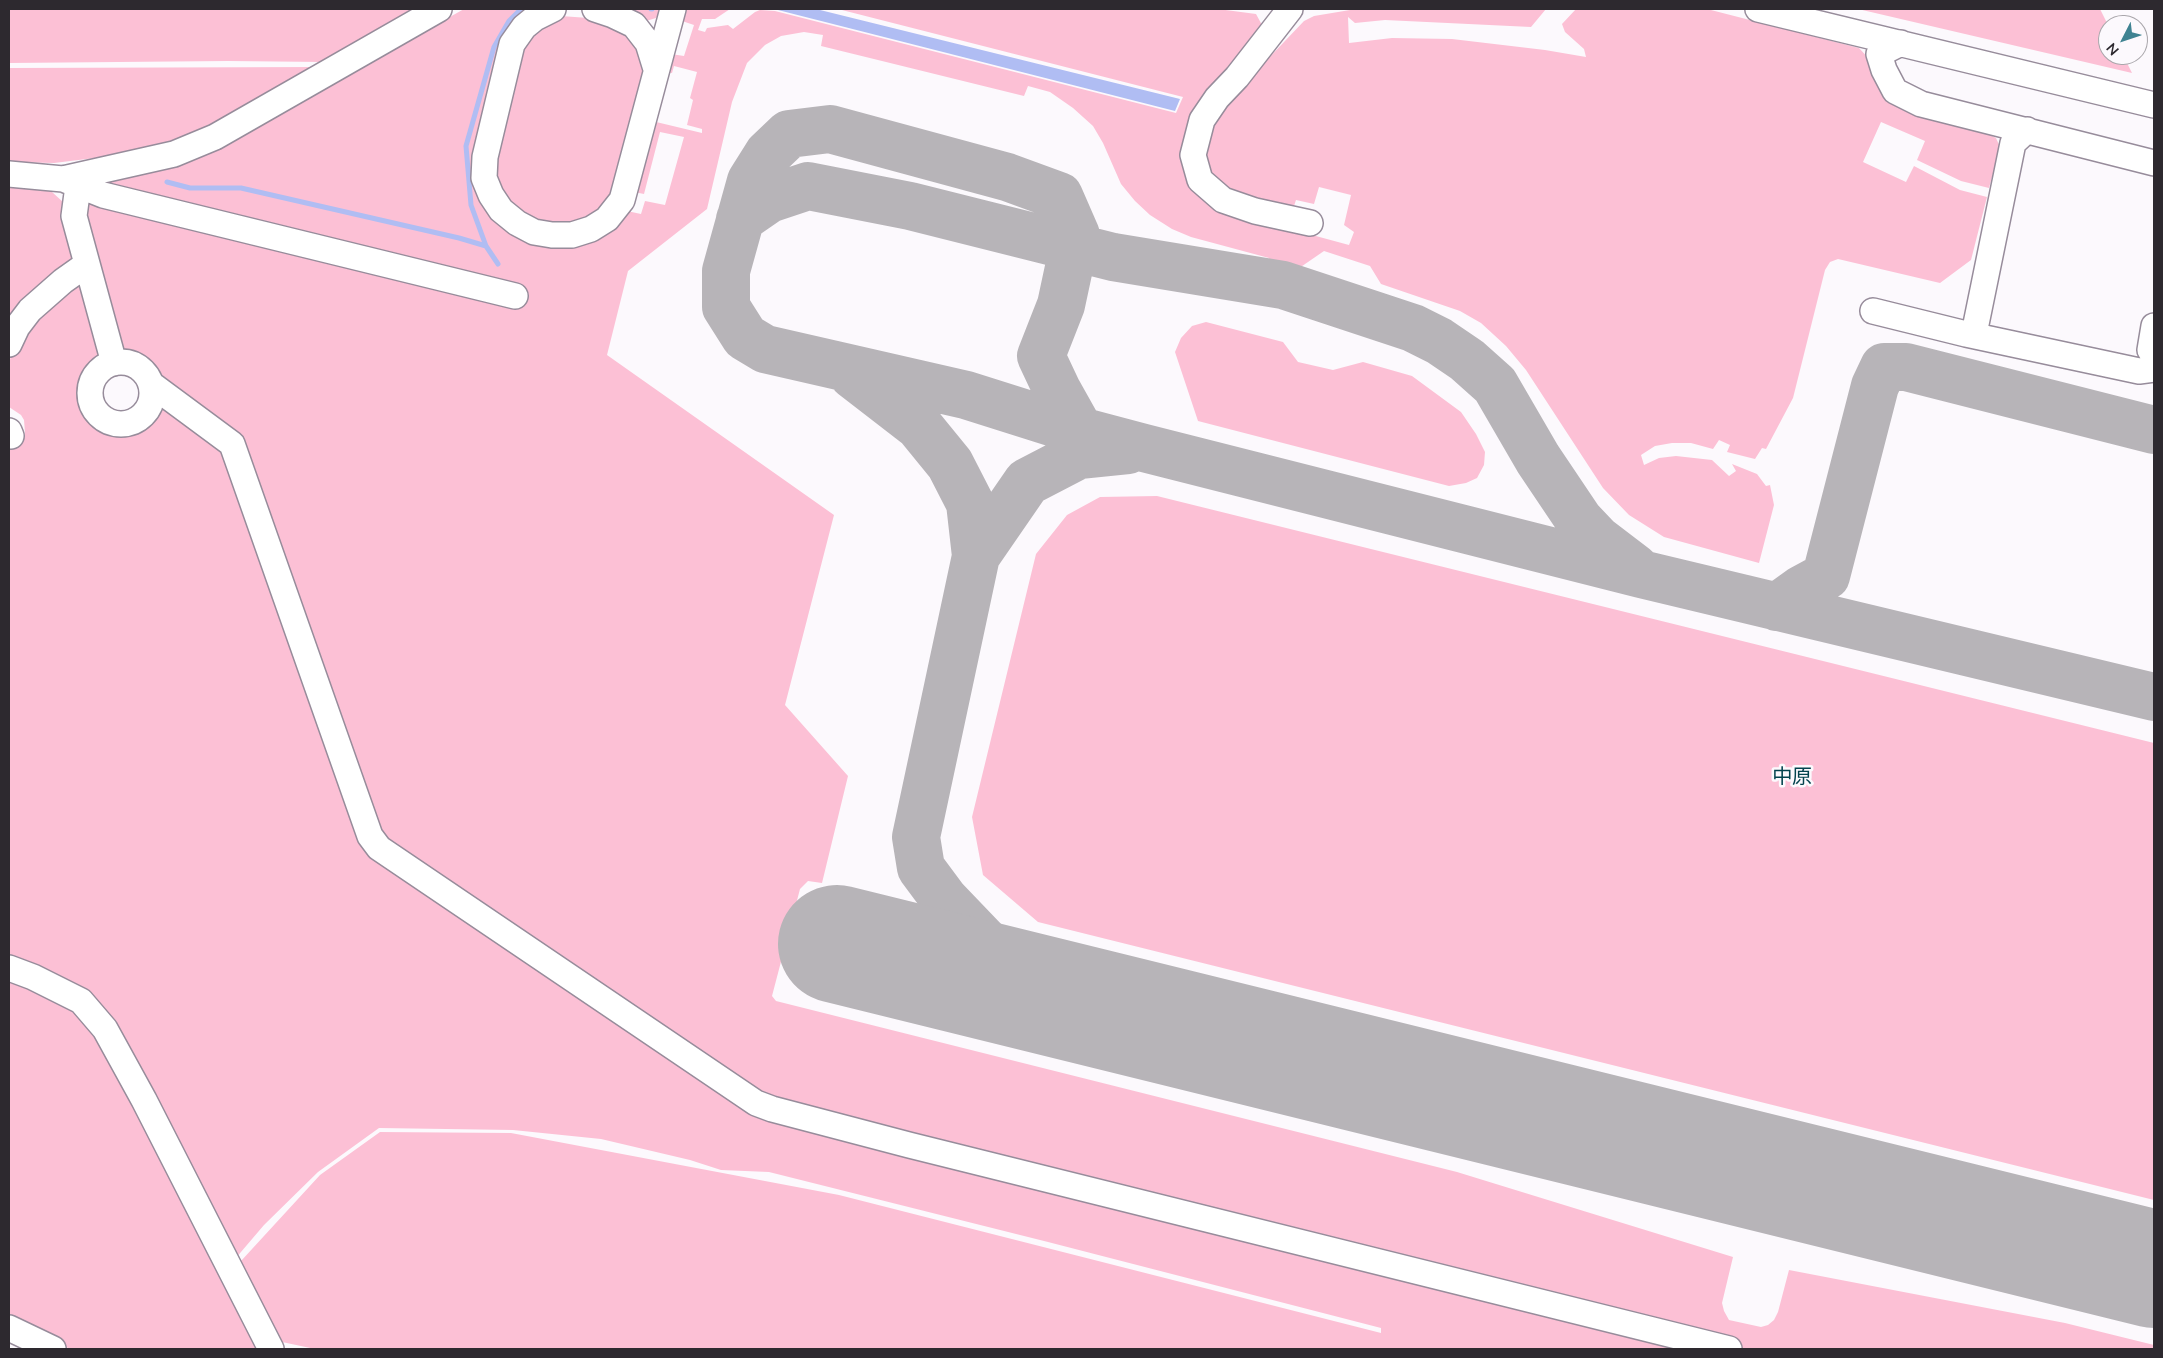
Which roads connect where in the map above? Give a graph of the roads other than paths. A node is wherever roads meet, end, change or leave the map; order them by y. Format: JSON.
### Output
{"nodes":[{"id":1,"x":439,"y":9,"type":"edge"},
{"id":2,"x":552,"y":9,"type":"edge"},
{"id":3,"x":595,"y":9,"type":"edge"},
{"id":4,"x":1290,"y":9,"type":"edge"},
{"id":5,"x":1758,"y":9,"type":"edge"},
{"id":6,"x":672,"y":14,"type":"edge"},
{"id":7,"x":634,"y":25,"type":"junction"},
{"id":8,"x":1890,"y":49,"type":"junction"},
{"id":9,"x":656,"y":69,"type":"junction"},
{"id":10,"x":2154,"y":105,"type":"edge"},
{"id":11,"x":2027,"y":130,"type":"junction"},
{"id":12,"x":2154,"y":163,"type":"edge"},
{"id":13,"x":9,"y":174,"type":"edge"},
{"id":14,"x":71,"y":182,"type":"junction"},
{"id":15,"x":1310,"y":223,"type":"dead end"},
{"id":16,"x":87,"y":264,"type":"junction"},
{"id":17,"x":515,"y":296,"type":"dead end"},
{"id":18,"x":1873,"y":310,"type":"dead end"},
{"id":19,"x":2154,"y":326,"type":"edge"},
{"id":20,"x":1966,"y":334,"type":"junction"},
{"id":21,"x":9,"y":344,"type":"edge"},
{"id":22,"x":2154,"y":356,"type":"edge"},
{"id":23,"x":114,"y":363,"type":"junction"},
{"id":24,"x":2154,"y":369,"type":"edge"},
{"id":25,"x":151,"y":384,"type":"junction"},
{"id":26,"x":9,"y":968,"type":"edge"},
{"id":27,"x":9,"y":1328,"type":"edge"},
{"id":28,"x":53,"y":1349,"type":"edge"},
{"id":29,"x":271,"y":1349,"type":"edge"},
{"id":30,"x":1729,"y":1349,"type":"edge"}],
"edges":[{"from":1,"to":14,"type":"lane"},
{"from":2,"to":9,"type":"lane"},
{"from":3,"to":7,"type":"lane"},
{"from":4,"to":15,"type":"lane"},
{"from":5,"to":8,"type":"lane"},
{"from":6,"to":7,"type":"lane"},
{"from":6,"to":9,"type":"lane"},
{"from":7,"to":9,"type":"lane"},
{"from":8,"to":10,"type":"lane"},
{"from":8,"to":11,"type":"lane"},
{"from":11,"to":12,"type":"lane"},
{"from":11,"to":20,"type":"lane"},
{"from":13,"to":14,"type":"lane"},
{"from":14,"to":16,"type":"lane"},
{"from":14,"to":17,"type":"lane"},
{"from":16,"to":21,"type":"lane"},
{"from":16,"to":23,"type":"lane"},
{"from":18,"to":20,"type":"lane"},
{"from":19,"to":22,"type":"lane"},
{"from":20,"to":24,"type":"lane"},
{"from":23,"to":25,"type":"lane"},
{"from":23,"to":25,"type":"lane"},
{"from":25,"to":30,"type":"lane"},
{"from":26,"to":29,"type":"lane"},
{"from":27,"to":28,"type":"lane"}]}
